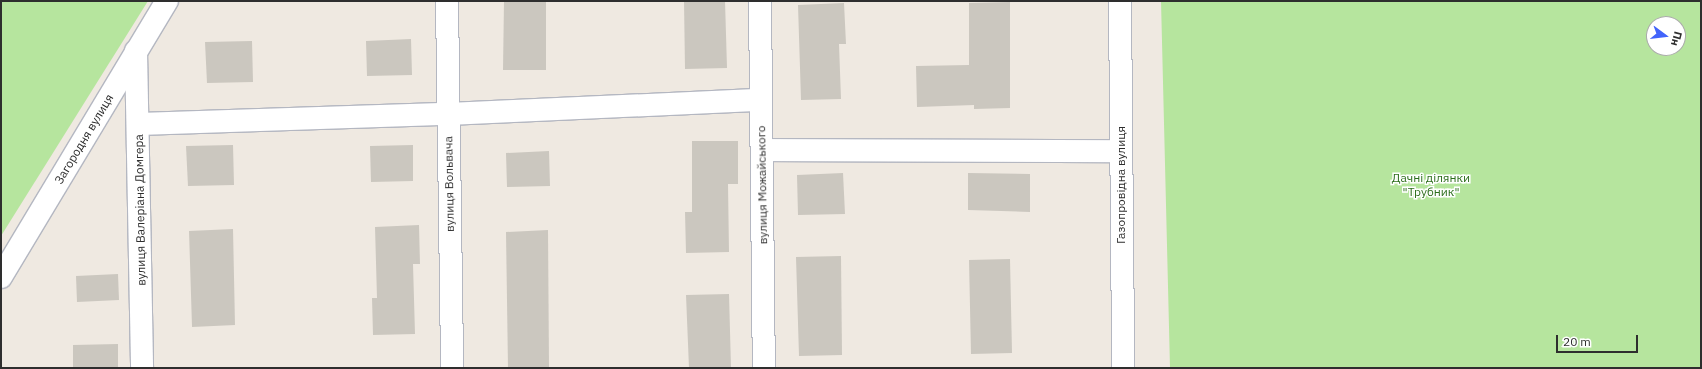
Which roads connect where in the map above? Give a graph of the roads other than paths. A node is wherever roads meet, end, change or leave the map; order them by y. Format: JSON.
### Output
{"nodes":[{"id":1,"x":167,"y":1,"type":"edge"},
{"id":2,"x":447,"y":1,"type":"edge"},
{"id":3,"x":760,"y":1,"type":"edge"},
{"id":4,"x":1120,"y":1,"type":"edge"},
{"id":5,"x":136,"y":51,"type":"junction"},
{"id":6,"x":761,"y":100,"type":"junction"},
{"id":7,"x":448,"y":114,"type":"junction"},
{"id":8,"x":139,"y":124,"type":"junction"},
{"id":9,"x":762,"y":150,"type":"junction"},
{"id":10,"x":1120,"y":151,"type":"junction"},
{"id":11,"x":1,"y":277,"type":"edge"},
{"id":12,"x":142,"y":368,"type":"edge"},
{"id":13,"x":452,"y":368,"type":"edge"},
{"id":14,"x":764,"y":368,"type":"edge"},
{"id":15,"x":1123,"y":368,"type":"edge"}],
"edges":[{"from":1,"to":5,"type":"street","name":"Загородня вулиця"},
{"from":2,"to":7,"type":"street","name":"вулиця Вольвача"},
{"from":3,"to":6,"type":"street","name":"вулиця Можайського"},
{"from":4,"to":10,"type":"street","name":"Газопровідна вулиця"},
{"from":5,"to":8,"type":"street","name":"вулиця Валеріана Домгера"},
{"from":5,"to":11,"type":"street","name":"Загородня вулиця"},
{"from":6,"to":7,"type":"street"},
{"from":6,"to":9,"type":"street","name":"вулиця Можайського"},
{"from":7,"to":8,"type":"street"},
{"from":7,"to":13,"type":"street","name":"вулиця Вольвача"},
{"from":8,"to":12,"type":"street","name":"вулиця Валеріана Домгера"},
{"from":9,"to":10,"type":"street"},
{"from":9,"to":14,"type":"street","name":"вулиця Можайського"},
{"from":10,"to":15,"type":"street","name":"Газопровідна вулиця"}]}
